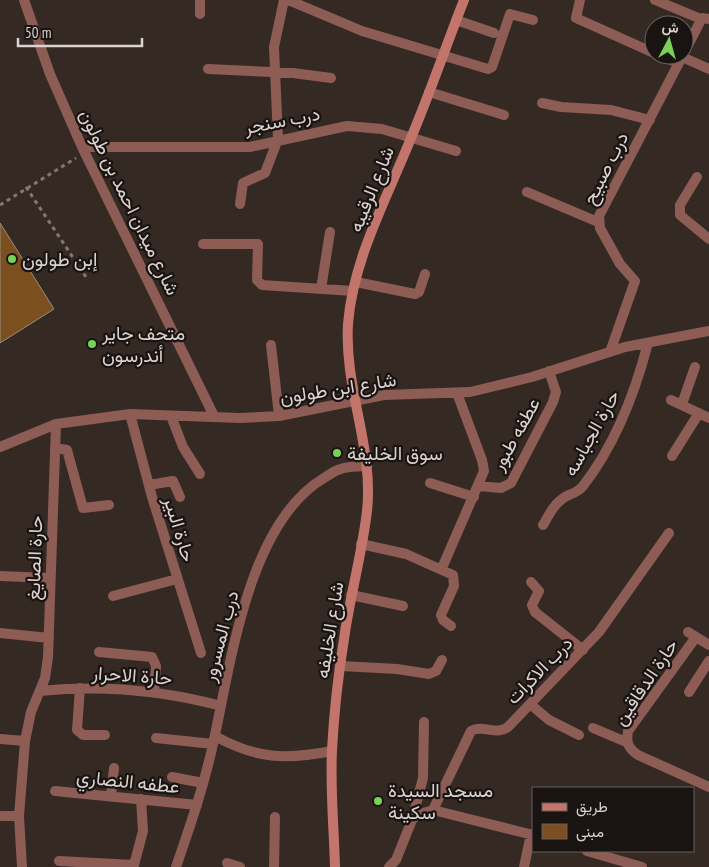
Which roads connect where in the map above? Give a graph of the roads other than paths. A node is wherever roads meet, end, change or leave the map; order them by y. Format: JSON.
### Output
{"nodes":[{"id":1,"x":24,"y":0,"type":"edge"},
{"id":2,"x":200,"y":0,"type":"edge"},
{"id":3,"x":284,"y":0,"type":"edge"},
{"id":4,"x":288,"y":0,"type":"edge"},
{"id":5,"x":464,"y":0,"type":"edge"},
{"id":6,"x":580,"y":0,"type":"edge"},
{"id":7,"x":655,"y":0,"type":"edge"},
{"id":8,"x":200,"y":14,"type":"dead end"},
{"id":9,"x":705,"y":19,"type":"edge"},
{"id":10,"x":456,"y":20,"type":"junction"},
{"id":11,"x":533,"y":20,"type":"dead end"},
{"id":12,"x":494,"y":33,"type":"dead end"},
{"id":13,"x":694,"y":37,"type":"edge"},
{"id":14,"x":644,"y":49,"type":"edge"},
{"id":15,"x":442,"y":56,"type":"junction"},
{"id":16,"x":694,"y":62,"type":"edge"},
{"id":17,"x":678,"y":65,"type":"edge"},
{"id":18,"x":208,"y":69,"type":"dead end"},
{"id":19,"x":709,"y":69,"type":"edge"},
{"id":20,"x":275,"y":72,"type":"junction"},
{"id":21,"x":331,"y":78,"type":"dead end"},
{"id":22,"x":428,"y":92,"type":"junction"},
{"id":23,"x":542,"y":103,"type":"dead end"},
{"id":24,"x":504,"y":115,"type":"dead end"},
{"id":25,"x":650,"y":120,"type":"junction"},
{"id":26,"x":412,"y":138,"type":"junction"},
{"id":27,"x":278,"y":140,"type":"junction"},
{"id":28,"x":83,"y":150,"type":"junction"},
{"id":29,"x":456,"y":152,"type":"dead end"},
{"id":30,"x":697,"y":177,"type":"dead end"},
{"id":31,"x":527,"y":192,"type":"dead end"},
{"id":32,"x":240,"y":204,"type":"dead end"},
{"id":33,"x":598,"y":222,"type":"junction"},
{"id":34,"x":330,"y":232,"type":"dead end"},
{"id":35,"x":709,"y":239,"type":"edge"},
{"id":36,"x":203,"y":244,"type":"dead end"},
{"id":37,"x":425,"y":274,"type":"dead end"},
{"id":38,"x":354,"y":287,"type":"junction"},
{"id":39,"x":321,"y":289,"type":"junction"},
{"id":40,"x":709,"y":331,"type":"edge"},
{"id":41,"x":648,"y":343,"type":"junction"},
{"id":42,"x":271,"y":345,"type":"dead end"},
{"id":43,"x":610,"y":352,"type":"junction"},
{"id":44,"x":695,"y":366,"type":"dead end"},
{"id":45,"x":549,"y":371,"type":"junction"},
{"id":46,"x":457,"y":393,"type":"junction"},
{"id":47,"x":354,"y":400,"type":"junction"},
{"id":48,"x":671,"y":400,"type":"dead end"},
{"id":49,"x":682,"y":404,"type":"junction"},
{"id":50,"x":130,"y":414,"type":"junction"},
{"id":51,"x":704,"y":415,"type":"edge"},
{"id":52,"x":172,"y":416,"type":"junction"},
{"id":53,"x":214,"y":416,"type":"junction"},
{"id":54,"x":280,"y":416,"type":"junction"},
{"id":55,"x":56,"y":424,"type":"junction"},
{"id":56,"x":0,"y":448,"type":"edge"},
{"id":57,"x":55,"y":448,"type":"junction"},
{"id":58,"x":672,"y":456,"type":"dead end"},
{"id":59,"x":367,"y":466,"type":"junction"},
{"id":60,"x":200,"y":474,"type":"dead end"},
{"id":61,"x":430,"y":483,"type":"dead end"},
{"id":62,"x":149,"y":485,"type":"junction"},
{"id":63,"x":478,"y":486,"type":"junction"},
{"id":64,"x":474,"y":496,"type":"junction"},
{"id":65,"x":180,"y":498,"type":"dead end"},
{"id":66,"x":109,"y":505,"type":"dead end"},
{"id":67,"x":543,"y":525,"type":"dead end"},
{"id":68,"x":669,"y":532,"type":"dead end"},
{"id":69,"x":361,"y":544,"type":"junction"},
{"id":70,"x":442,"y":568,"type":"junction"},
{"id":71,"x":0,"y":576,"type":"edge"},
{"id":72,"x":50,"y":578,"type":"junction"},
{"id":73,"x":177,"y":579,"type":"junction"},
{"id":74,"x":531,"y":582,"type":"dead end"},
{"id":75,"x":351,"y":594,"type":"junction"},
{"id":76,"x":113,"y":596,"type":"dead end"},
{"id":77,"x":403,"y":606,"type":"dead end"},
{"id":78,"x":451,"y":626,"type":"dead end"},
{"id":79,"x":0,"y":633,"type":"edge"},
{"id":80,"x":48,"y":638,"type":"junction"},
{"id":81,"x":709,"y":645,"type":"edge"},
{"id":82,"x":583,"y":650,"type":"junction"},
{"id":83,"x":100,"y":652,"type":"dead end"},
{"id":84,"x":201,"y":653,"type":"dead end"},
{"id":85,"x":442,"y":660,"type":"dead end"},
{"id":86,"x":709,"y":661,"type":"edge"},
{"id":87,"x":341,"y":666,"type":"junction"},
{"id":88,"x":80,"y":688,"type":"junction"},
{"id":89,"x":40,"y":691,"type":"junction"},
{"id":90,"x":154,"y":692,"type":"junction"},
{"id":91,"x":689,"y":692,"type":"dead end"},
{"id":92,"x":530,"y":704,"type":"junction"},
{"id":93,"x":220,"y":706,"type":"junction"},
{"id":94,"x":424,"y":722,"type":"dead end"},
{"id":95,"x":593,"y":728,"type":"dead end"},
{"id":96,"x":105,"y":735,"type":"dead end"},
{"id":97,"x":579,"y":735,"type":"dead end"},
{"id":98,"x":156,"y":738,"type":"dead end"},
{"id":99,"x":0,"y":739,"type":"edge"},
{"id":100,"x":214,"y":740,"type":"junction"},
{"id":101,"x":25,"y":741,"type":"junction"},
{"id":102,"x":626,"y":742,"type":"junction"},
{"id":103,"x":332,"y":751,"type":"junction"},
{"id":104,"x":114,"y":768,"type":"dead end"},
{"id":105,"x":172,"y":777,"type":"dead end"},
{"id":106,"x":203,"y":783,"type":"junction"},
{"id":107,"x":709,"y":787,"type":"edge"},
{"id":108,"x":56,"y":791,"type":"dead end"},
{"id":109,"x":112,"y":796,"type":"junction"},
{"id":110,"x":141,"y":799,"type":"junction"},
{"id":111,"x":197,"y":805,"type":"junction"},
{"id":112,"x":433,"y":810,"type":"junction"},
{"id":113,"x":0,"y":816,"type":"edge"},
{"id":114,"x":19,"y":816,"type":"junction"},
{"id":115,"x":275,"y":817,"type":"dead end"},
{"id":116,"x":412,"y":820,"type":"junction"},
{"id":117,"x":532,"y":835,"type":"edge"},
{"id":118,"x":590,"y":852,"type":"edge"},
{"id":119,"x":60,"y":860,"type":"dead end"},
{"id":120,"x":227,"y":863,"type":"dead end"},
{"id":121,"x":22,"y":867,"type":"edge"},
{"id":122,"x":176,"y":867,"type":"edge"},
{"id":123,"x":240,"y":867,"type":"edge"},
{"id":124,"x":274,"y":867,"type":"edge"},
{"id":125,"x":335,"y":867,"type":"edge"},
{"id":126,"x":389,"y":867,"type":"edge"},
{"id":127,"x":524,"y":867,"type":"edge"},
{"id":128,"x":642,"y":867,"type":"edge"}],
"edges":[{"from":1,"to":28,"type":"street","name":"شارع ميدان احمد بن طولون"},
{"from":2,"to":8,"type":"street"},
{"from":3,"to":20,"type":"street"},
{"from":4,"to":15,"type":"street"},
{"from":5,"to":10,"type":"street","name":"شارع الرقيبه"},
{"from":6,"to":14,"type":"street"},
{"from":7,"to":9,"type":"street"},
{"from":9,"to":13,"type":"street","name":"درب صبيح"},
{"from":10,"to":12,"type":"street"},
{"from":10,"to":15,"type":"street","name":"شارع الرقيبه"},
{"from":11,"to":15,"type":"street"},
{"from":15,"to":22,"type":"street","name":"شارع الرقيبه"},
{"from":16,"to":19,"type":"street"},
{"from":17,"to":25,"type":"street","name":"درب صبيح"},
{"from":18,"to":20,"type":"street"},
{"from":20,"to":21,"type":"street"},
{"from":20,"to":27,"type":"street"},
{"from":22,"to":24,"type":"street"},
{"from":22,"to":26,"type":"street","name":"شارع الرقيبه"},
{"from":23,"to":25,"type":"street"},
{"from":25,"to":33,"type":"street","name":"درب صبيح"},
{"from":26,"to":27,"type":"street","name":"درب سنجر"},
{"from":26,"to":29,"type":"street","name":"درب سنجر"},
{"from":26,"to":38,"type":"street","name":"شارع الرقيبه"},
{"from":27,"to":28,"type":"street","name":"درب سنجر"},
{"from":27,"to":32,"type":"street"},
{"from":28,"to":53,"type":"street","name":"شارع ميدان احمد بن طولون"},
{"from":30,"to":35,"type":"street"},
{"from":31,"to":33,"type":"street"},
{"from":33,"to":43,"type":"street","name":"درب صبيح"},
{"from":34,"to":39,"type":"street"},
{"from":36,"to":39,"type":"street"},
{"from":37,"to":38,"type":"street"},
{"from":38,"to":39,"type":"street"},
{"from":38,"to":47,"type":"street","name":"شارع الرقيبه"},
{"from":40,"to":41,"type":"street","name":"شارع ابن طولون"},
{"from":41,"to":43,"type":"street","name":"شارع ابن طولون"},
{"from":41,"to":67,"type":"street","name":"حارة الجباسه"},
{"from":42,"to":54,"type":"street"},
{"from":43,"to":45,"type":"street","name":"شارع ابن طولون"},
{"from":44,"to":49,"type":"street"},
{"from":45,"to":46,"type":"street","name":"شارع ابن طولون"},
{"from":45,"to":63,"type":"street","name":"عطفه طبور"},
{"from":46,"to":47,"type":"street","name":"شارع ابن طولون"},
{"from":46,"to":63,"type":"street"},
{"from":47,"to":54,"type":"street","name":"شارع ابن طولون"},
{"from":47,"to":59,"type":"street","name":"شارع الخليفه"},
{"from":48,"to":49,"type":"street"},
{"from":49,"to":51,"type":"street"},
{"from":50,"to":52,"type":"street","name":"شارع ابن طولون"},
{"from":50,"to":55,"type":"street","name":"شارع ابن طولون"},
{"from":50,"to":62,"type":"street","name":"حارة البير"},
{"from":51,"to":58,"type":"street"},
{"from":52,"to":53,"type":"street","name":"شارع ابن طولون"},
{"from":52,"to":60,"type":"street"},
{"from":53,"to":54,"type":"street","name":"شارع ابن طولون"},
{"from":55,"to":56,"type":"street","name":"شارع ابن طولون"},
{"from":55,"to":57,"type":"street","name":"حارة الصايغ"},
{"from":57,"to":66,"type":"street"},
{"from":57,"to":72,"type":"street","name":"حارة الصايغ"},
{"from":59,"to":69,"type":"street","name":"شارع الخليفه"},
{"from":59,"to":93,"type":"street","name":"درب المسرور"},
{"from":61,"to":64,"type":"street"},
{"from":62,"to":65,"type":"street"},
{"from":62,"to":73,"type":"street","name":"حارة البير"},
{"from":63,"to":64,"type":"street"},
{"from":64,"to":70,"type":"street"},
{"from":68,"to":82,"type":"street","name":"درب الاكرات"},
{"from":69,"to":70,"type":"street"},
{"from":69,"to":75,"type":"street","name":"شارع الخليفه"},
{"from":70,"to":78,"type":"street"},
{"from":71,"to":72,"type":"street"},
{"from":72,"to":80,"type":"street","name":"حارة الصايغ"},
{"from":73,"to":76,"type":"street"},
{"from":73,"to":84,"type":"street","name":"حارة البير"},
{"from":74,"to":82,"type":"street"},
{"from":75,"to":77,"type":"street"},
{"from":75,"to":87,"type":"street","name":"شارع الخليفه"},
{"from":79,"to":80,"type":"street"},
{"from":80,"to":89,"type":"street","name":"حارة الصايغ"},
{"from":81,"to":102,"type":"street","name":"حارة الدقاقين"},
{"from":82,"to":92,"type":"street","name":"درب الاكرات"},
{"from":83,"to":90,"type":"street"},
{"from":85,"to":87,"type":"street"},
{"from":86,"to":91,"type":"street"},
{"from":87,"to":103,"type":"street","name":"شارع الخليفه"},
{"from":88,"to":89,"type":"street","name":"حارة الاحرار"},
{"from":88,"to":90,"type":"street","name":"حارة الاحرار"},
{"from":88,"to":96,"type":"street"},
{"from":89,"to":101,"type":"street","name":"حارة الصايغ"},
{"from":90,"to":93,"type":"street","name":"حارة الاحرار"},
{"from":92,"to":97,"type":"street"},
{"from":92,"to":112,"type":"street","name":"درب الاكرات"},
{"from":93,"to":100,"type":"street","name":"درب المسرور"},
{"from":94,"to":116,"type":"street"},
{"from":95,"to":102,"type":"street"},
{"from":98,"to":100,"type":"street"},
{"from":99,"to":101,"type":"street"},
{"from":100,"to":103,"type":"street"},
{"from":100,"to":106,"type":"street","name":"درب المسرور"},
{"from":101,"to":114,"type":"street","name":"حارة الصايغ"},
{"from":102,"to":107,"type":"street","name":"حارة الدقاقين"},
{"from":103,"to":125,"type":"street","name":"شارع الخليفه"},
{"from":104,"to":109,"type":"street"},
{"from":105,"to":106,"type":"street"},
{"from":106,"to":111,"type":"street","name":"درب المسرور"},
{"from":108,"to":109,"type":"street","name":"عطفه النصاري"},
{"from":109,"to":110,"type":"street","name":"عطفه النصاري"},
{"from":110,"to":111,"type":"street","name":"عطفه النصاري"},
{"from":110,"to":119,"type":"street"},
{"from":111,"to":122,"type":"street","name":"درب المسرور"},
{"from":112,"to":116,"type":"street"},
{"from":112,"to":117,"type":"street"},
{"from":113,"to":114,"type":"street"},
{"from":114,"to":121,"type":"street","name":"حارة الصايغ"},
{"from":115,"to":124,"type":"street"},
{"from":116,"to":126,"type":"street"},
{"from":117,"to":127,"type":"street"},
{"from":118,"to":128,"type":"street"},
{"from":120,"to":123,"type":"street"}]}
